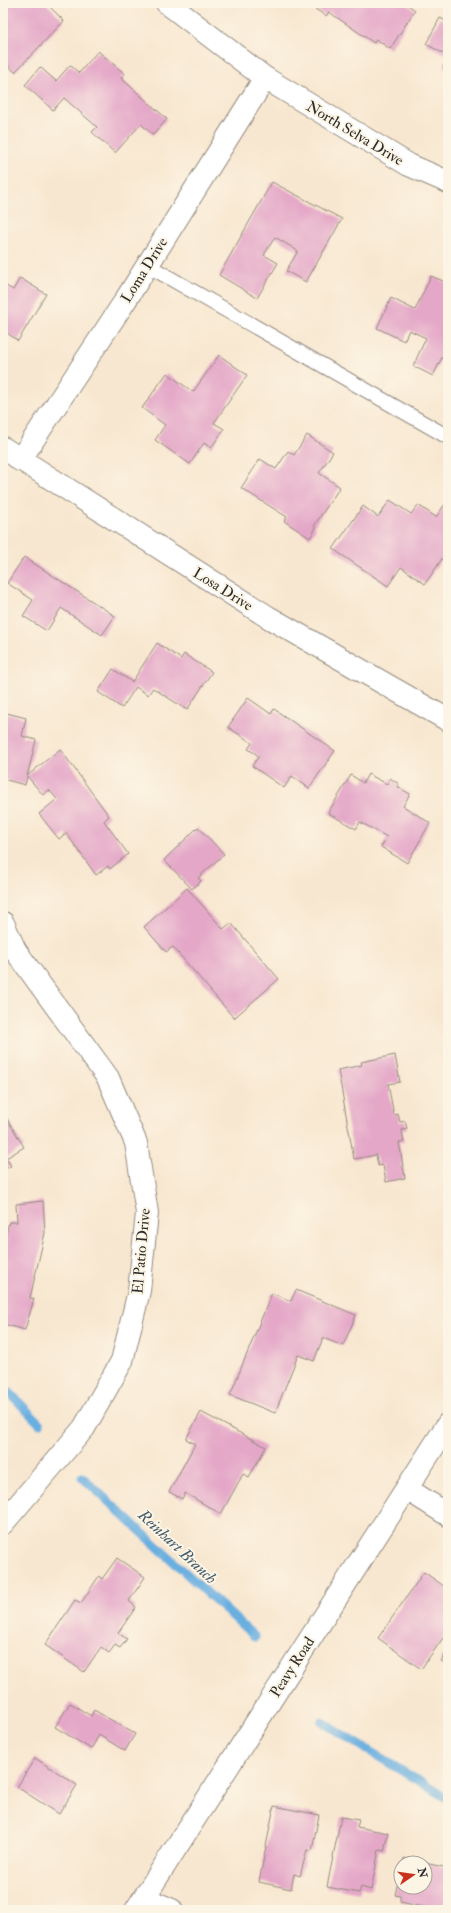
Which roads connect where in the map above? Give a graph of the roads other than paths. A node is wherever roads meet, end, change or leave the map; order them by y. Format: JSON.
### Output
{"nodes":[{"id":1,"x":167,"y":3,"type":"edge"},
{"id":2,"x":265,"y":78,"type":"junction"},
{"id":3,"x":448,"y":182,"type":"edge"},
{"id":4,"x":148,"y":265,"type":"junction"},
{"id":5,"x":448,"y":437,"type":"edge"},
{"id":6,"x":11,"y":454,"type":"edge"},
{"id":7,"x":448,"y":720,"type":"edge"},
{"id":8,"x":3,"y":923,"type":"edge"},
{"id":9,"x":9,"y":948,"type":"edge"},
{"id":10,"x":448,"y":1424,"type":"edge"},
{"id":11,"x":407,"y":1489,"type":"junction"},
{"id":12,"x":448,"y":1515,"type":"edge"},
{"id":13,"x":3,"y":1522,"type":"edge"},
{"id":14,"x":140,"y":1904,"type":"edge"},
{"id":15,"x":172,"y":1910,"type":"edge"}],
"edges":[{"from":1,"to":2,"type":"street","name":"North Selva Drive"},
{"from":2,"to":3,"type":"street","name":"North Selva Drive"},
{"from":2,"to":4,"type":"street","name":"Loma Drive"},
{"from":4,"to":5,"type":"lane"},
{"from":4,"to":6,"type":"street","name":"Loma Drive"},
{"from":6,"to":7,"type":"street","name":"Losa Drive"},
{"from":8,"to":9,"type":"street","name":"El Patio Drive"},
{"from":9,"to":13,"type":"street","name":"El Patio Drive"},
{"from":10,"to":11,"type":"street","name":"Peavy Road"},
{"from":11,"to":12,"type":"street"},
{"from":11,"to":14,"type":"street","name":"Peavy Road"},
{"from":14,"to":15,"type":"street"}]}
